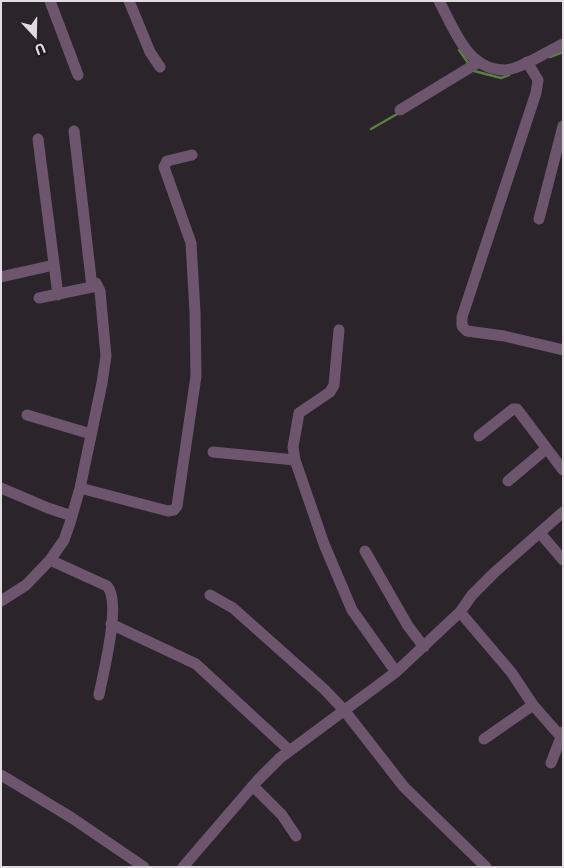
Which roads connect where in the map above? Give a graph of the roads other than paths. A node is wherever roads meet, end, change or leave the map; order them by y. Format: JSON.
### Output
{"nodes":[{"id":1,"x":50,"y":1,"type":"edge"},
{"id":2,"x":129,"y":1,"type":"edge"},
{"id":3,"x":439,"y":1,"type":"edge"},
{"id":4,"x":563,"y":44,"type":"edge"},
{"id":5,"x":479,"y":62,"type":"junction"},
{"id":6,"x":527,"y":62,"type":"junction"},
{"id":7,"x":160,"y":67,"type":"dead end"},
{"id":8,"x":78,"y":75,"type":"dead end"},
{"id":9,"x":400,"y":110,"type":"dead end"},
{"id":10,"x":563,"y":126,"type":"edge"},
{"id":11,"x":74,"y":131,"type":"dead end"},
{"id":12,"x":38,"y":139,"type":"dead end"},
{"id":13,"x":192,"y":154,"type":"dead end"},
{"id":14,"x":539,"y":219,"type":"dead end"},
{"id":15,"x":54,"y":265,"type":"junction"},
{"id":16,"x":1,"y":277,"type":"edge"},
{"id":17,"x":92,"y":282,"type":"junction"},
{"id":18,"x":58,"y":295,"type":"junction"},
{"id":19,"x":39,"y":298,"type":"dead end"},
{"id":20,"x":339,"y":330,"type":"dead end"},
{"id":21,"x":563,"y":350,"type":"edge"},
{"id":22,"x":26,"y":415,"type":"dead end"},
{"id":23,"x":91,"y":434,"type":"junction"},
{"id":24,"x":479,"y":436,"type":"dead end"},
{"id":25,"x":546,"y":449,"type":"junction"},
{"id":26,"x":213,"y":452,"type":"dead end"},
{"id":27,"x":295,"y":460,"type":"junction"},
{"id":28,"x":563,"y":470,"type":"edge"},
{"id":29,"x":508,"y":481,"type":"dead end"},
{"id":30,"x":1,"y":488,"type":"edge"},
{"id":31,"x":80,"y":488,"type":"junction"},
{"id":32,"x":563,"y":512,"type":"edge"},
{"id":33,"x":72,"y":516,"type":"junction"},
{"id":34,"x":540,"y":533,"type":"junction"},
{"id":35,"x":365,"y":551,"type":"dead end"},
{"id":36,"x":50,"y":560,"type":"junction"},
{"id":37,"x":563,"y":560,"type":"edge"},
{"id":38,"x":210,"y":595,"type":"dead end"},
{"id":39,"x":3,"y":596,"type":"edge"},
{"id":40,"x":460,"y":612,"type":"junction"},
{"id":41,"x":111,"y":624,"type":"junction"},
{"id":42,"x":424,"y":647,"type":"junction"},
{"id":43,"x":396,"y":672,"type":"junction"},
{"id":44,"x":99,"y":695,"type":"dead end"},
{"id":45,"x":533,"y":705,"type":"junction"},
{"id":46,"x":344,"y":710,"type":"junction"},
{"id":47,"x":562,"y":734,"type":"edge"},
{"id":48,"x":484,"y":739,"type":"dead end"},
{"id":49,"x":290,"y":750,"type":"junction"},
{"id":50,"x":551,"y":763,"type":"dead end"},
{"id":51,"x":1,"y":775,"type":"edge"},
{"id":52,"x":253,"y":786,"type":"junction"},
{"id":53,"x":296,"y":836,"type":"dead end"},
{"id":54,"x":144,"y":867,"type":"edge"},
{"id":55,"x":183,"y":867,"type":"edge"},
{"id":56,"x":486,"y":867,"type":"edge"}],
"edges":[{"from":1,"to":8,"type":"street"},
{"from":2,"to":7,"type":"street"},
{"from":3,"to":5,"type":"street"},
{"from":4,"to":6,"type":"street"},
{"from":5,"to":6,"type":"street"},
{"from":5,"to":9,"type":"street"},
{"from":6,"to":21,"type":"street"},
{"from":10,"to":14,"type":"street"},
{"from":11,"to":17,"type":"street"},
{"from":12,"to":15,"type":"street"},
{"from":13,"to":31,"type":"street"},
{"from":15,"to":16,"type":"street"},
{"from":15,"to":18,"type":"street"},
{"from":17,"to":18,"type":"street"},
{"from":17,"to":23,"type":"street"},
{"from":18,"to":19,"type":"street"},
{"from":20,"to":27,"type":"street"},
{"from":22,"to":23,"type":"street"},
{"from":23,"to":31,"type":"street"},
{"from":24,"to":25,"type":"street"},
{"from":25,"to":28,"type":"street"},
{"from":25,"to":29,"type":"street"},
{"from":26,"to":27,"type":"street"},
{"from":27,"to":43,"type":"street"},
{"from":30,"to":33,"type":"street"},
{"from":31,"to":33,"type":"street"},
{"from":32,"to":34,"type":"street"},
{"from":33,"to":36,"type":"street"},
{"from":34,"to":37,"type":"street"},
{"from":34,"to":40,"type":"street"},
{"from":35,"to":42,"type":"street"},
{"from":36,"to":39,"type":"street"},
{"from":36,"to":41,"type":"street"},
{"from":38,"to":46,"type":"street"},
{"from":40,"to":42,"type":"street"},
{"from":40,"to":45,"type":"street"},
{"from":41,"to":44,"type":"street"},
{"from":41,"to":49,"type":"street"},
{"from":42,"to":43,"type":"street"},
{"from":43,"to":46,"type":"street"},
{"from":45,"to":47,"type":"street"},
{"from":45,"to":48,"type":"street"},
{"from":46,"to":49,"type":"street"},
{"from":46,"to":56,"type":"street"},
{"from":47,"to":50,"type":"street"},
{"from":49,"to":52,"type":"street"},
{"from":51,"to":54,"type":"street"},
{"from":52,"to":53,"type":"street"},
{"from":52,"to":55,"type":"street"}]}
